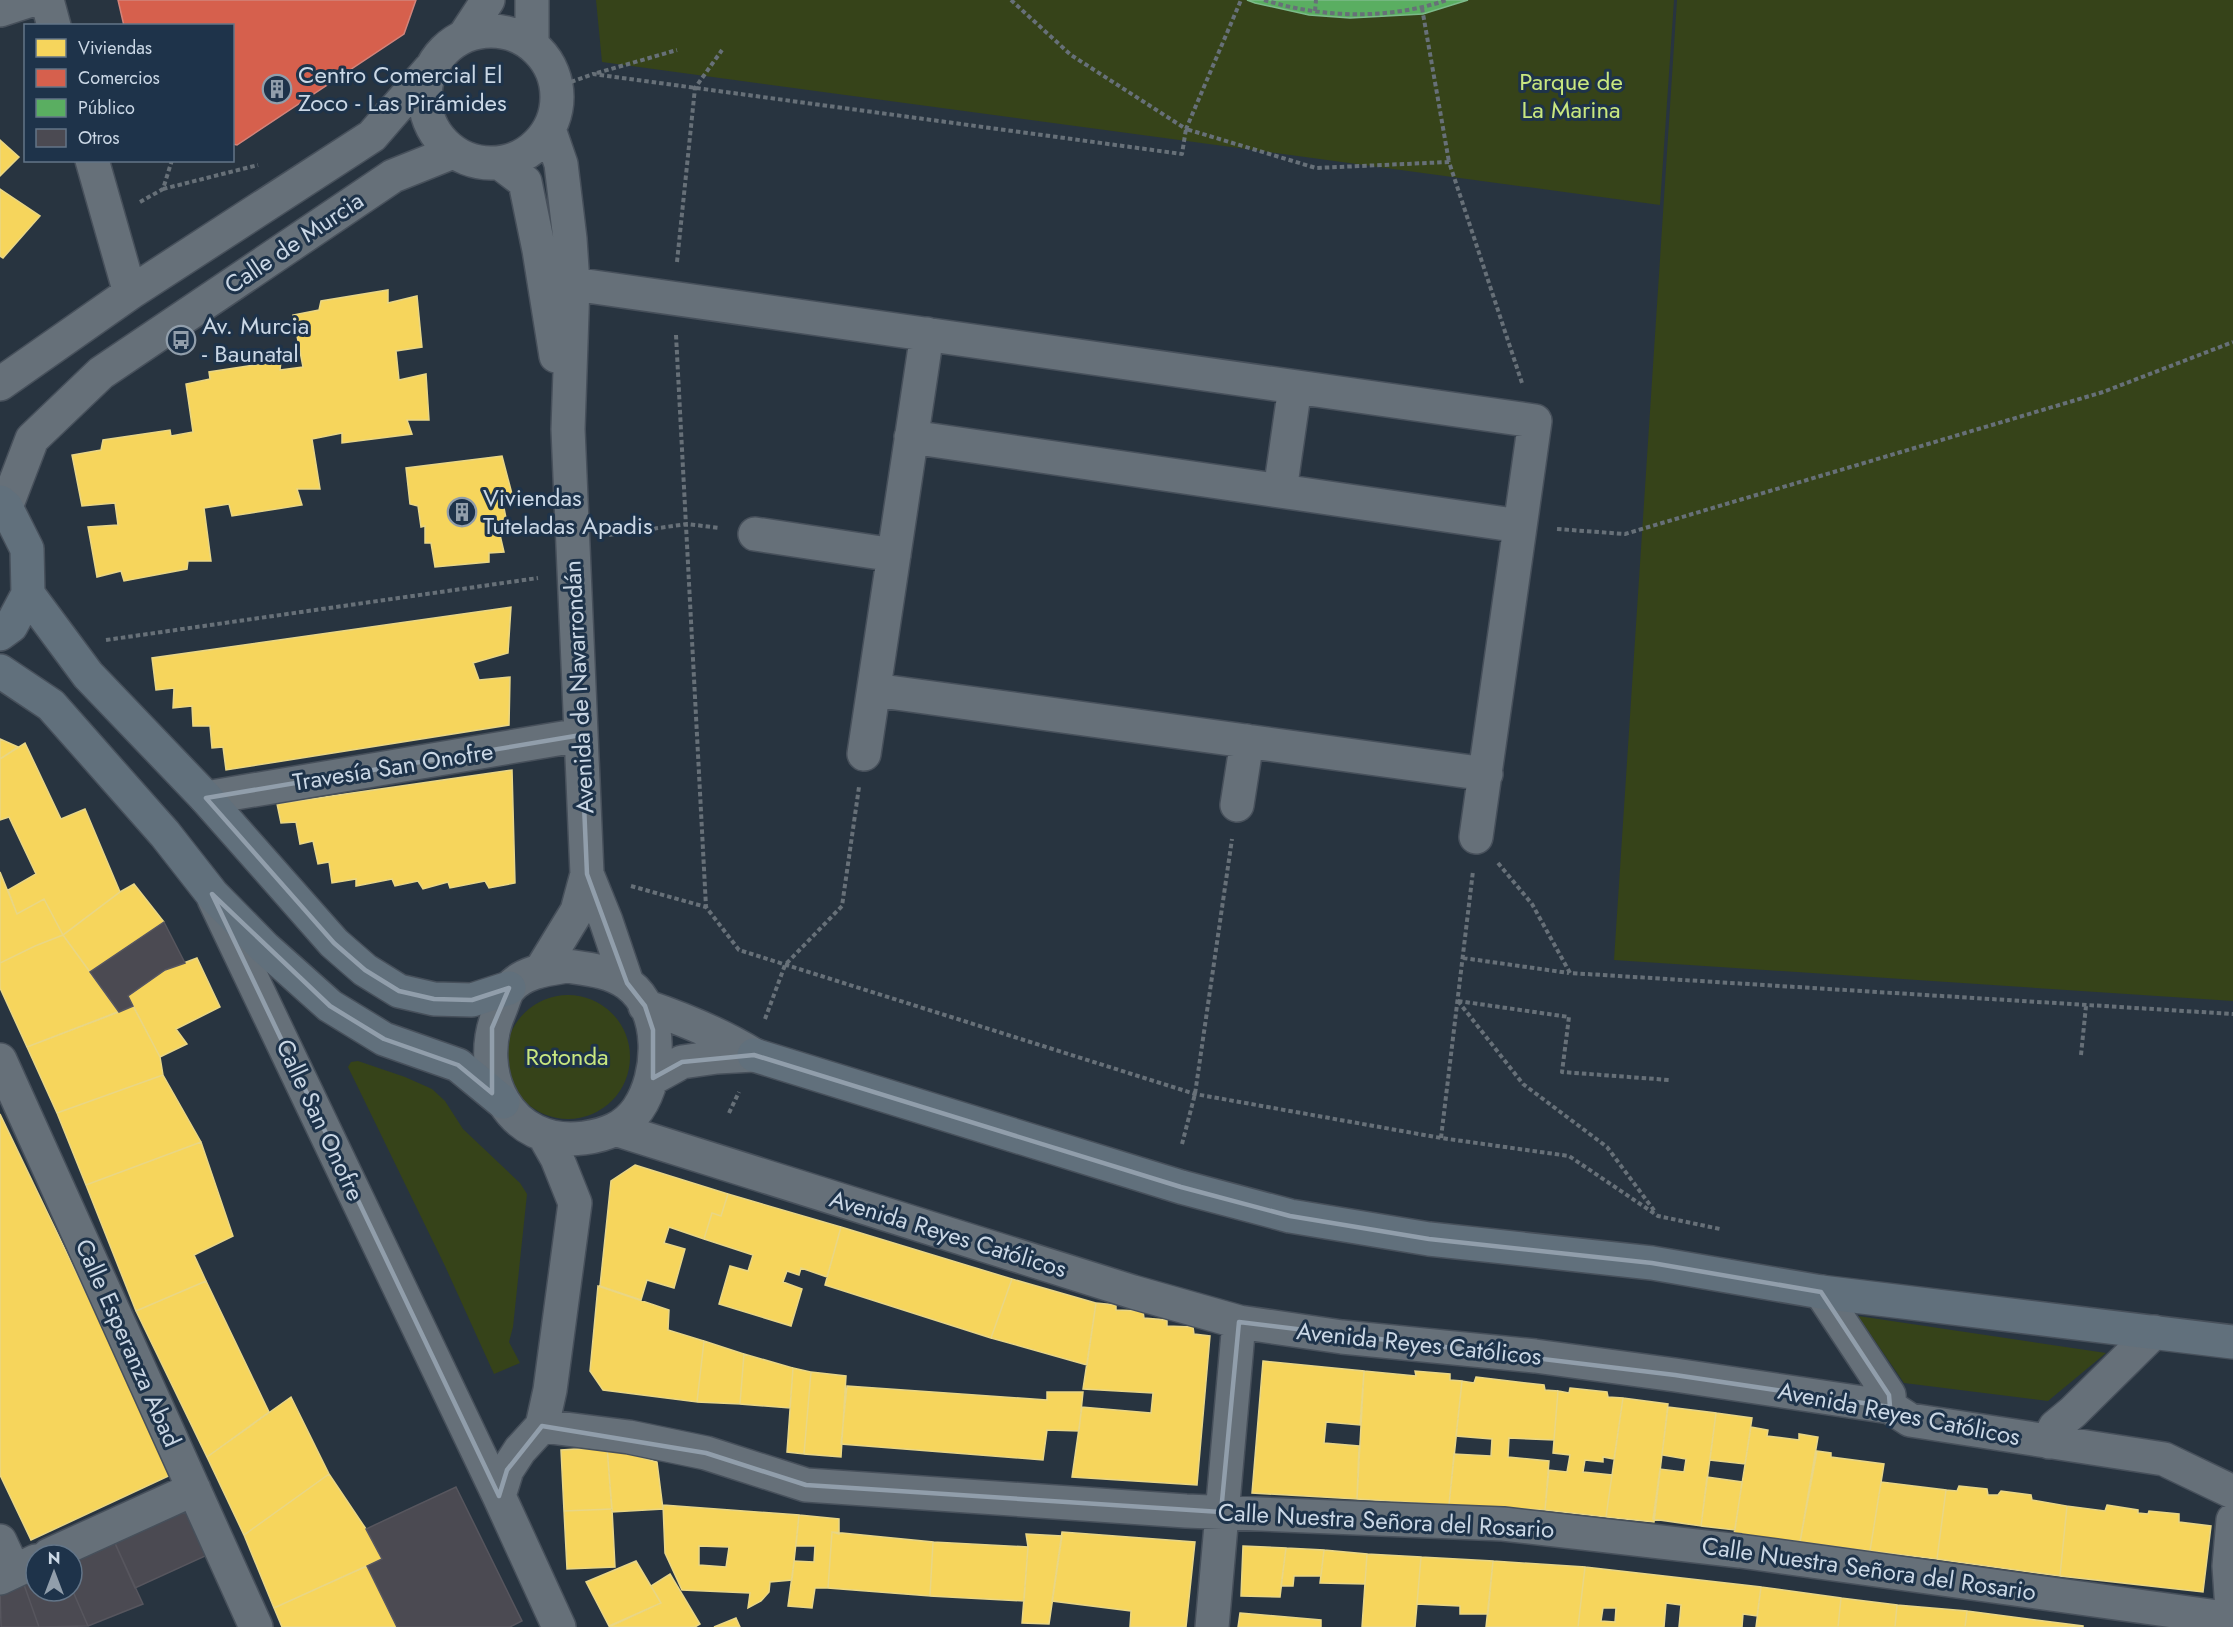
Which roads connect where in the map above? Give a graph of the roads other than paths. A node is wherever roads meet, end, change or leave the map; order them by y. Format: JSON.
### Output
{"nodes":[{"id":1,"x":31,"y":0,"type":"edge"},
{"id":2,"x":47,"y":0,"type":"edge"},
{"id":3,"x":488,"y":0,"type":"edge"},
{"id":4,"x":532,"y":0,"type":"edge"},
{"id":5,"x":0,"y":10,"type":"edge"},
{"id":6,"x":53,"y":24,"type":"edge"},
{"id":7,"x":465,"y":35,"type":"junction"},
{"id":8,"x":532,"y":45,"type":"junction"},
{"id":9,"x":430,"y":69,"type":"junction"},
{"id":10,"x":549,"y":129,"type":"junction"},
{"id":11,"x":453,"y":152,"type":"junction"},
{"id":12,"x":93,"y":162,"type":"edge"},
{"id":13,"x":500,"y":163,"type":"junction"},
{"id":14,"x":573,"y":284,"type":"junction"},
{"id":15,"x":130,"y":293,"type":"junction"},
{"id":16,"x":927,"y":334,"type":"junction"},
{"id":17,"x":0,"y":384,"type":"edge"},
{"id":18,"x":1295,"y":387,"type":"junction"},
{"id":19,"x":568,"y":429,"type":"junction"},
{"id":20,"x":912,"y":437,"type":"junction"},
{"id":21,"x":1280,"y":491,"type":"junction"},
{"id":22,"x":3,"y":505,"type":"edge"},
{"id":23,"x":1520,"y":526,"type":"junction"},
{"id":24,"x":741,"y":532,"type":"road end"},
{"id":25,"x":894,"y":555,"type":"junction"},
{"id":26,"x":28,"y":594,"type":"junction"},
{"id":27,"x":0,"y":634,"type":"edge"},
{"id":28,"x":0,"y":671,"type":"edge"},
{"id":29,"x":874,"y":690,"type":"junction"},
{"id":30,"x":581,"y":735,"type":"junction"},
{"id":31,"x":1247,"y":741,"type":"junction"},
{"id":32,"x":864,"y":754,"type":"road end"},
{"id":33,"x":1486,"y":774,"type":"junction"},
{"id":34,"x":206,"y":798,"type":"junction"},
{"id":35,"x":1235,"y":821,"type":"road end"},
{"id":36,"x":1476,"y":837,"type":"road end"},
{"id":37,"x":587,"y":874,"type":"junction"},
{"id":38,"x":212,"y":894,"type":"junction"},
{"id":39,"x":541,"y":970,"type":"junction"},
{"id":40,"x":509,"y":988,"type":"junction"},
{"id":41,"x":636,"y":995,"type":"junction"},
{"id":42,"x":753,"y":1054,"type":"junction"},
{"id":43,"x":0,"y":1060,"type":"edge"},
{"id":44,"x":653,"y":1078,"type":"junction"},
{"id":45,"x":503,"y":1102,"type":"junction"},
{"id":46,"x":618,"y":1130,"type":"junction"},
{"id":47,"x":545,"y":1137,"type":"junction"},
{"id":48,"x":1821,"y":1292,"type":"junction"},
{"id":49,"x":1239,"y":1322,"type":"junction"},
{"id":50,"x":2154,"y":1332,"type":"junction"},
{"id":51,"x":2233,"y":1342,"type":"edge"},
{"id":52,"x":1890,"y":1407,"type":"junction"},
{"id":53,"x":542,"y":1426,"type":"junction"},
{"id":54,"x":2049,"y":1442,"type":"junction"},
{"id":55,"x":194,"y":1489,"type":"junction"},
{"id":56,"x":2233,"y":1492,"type":"edge"},
{"id":57,"x":499,"y":1496,"type":"junction"},
{"id":58,"x":1221,"y":1512,"type":"junction"},
{"id":59,"x":2233,"y":1520,"type":"edge"},
{"id":60,"x":0,"y":1541,"type":"edge"},
{"id":61,"x":76,"y":1543,"type":"edge"},
{"id":62,"x":17,"y":1570,"type":"edge"},
{"id":63,"x":2233,"y":1621,"type":"edge"},
{"id":64,"x":256,"y":1627,"type":"edge"},
{"id":65,"x":559,"y":1627,"type":"edge"},
{"id":66,"x":1212,"y":1627,"type":"edge"}],
"edges":[{"from":1,"to":5,"type":"street"},
{"from":2,"to":6,"type":"street"},
{"from":3,"to":7,"type":"street"},
{"from":4,"to":8,"type":"street"},
{"from":7,"to":8,"type":"street"},
{"from":7,"to":9,"type":"street"},
{"from":8,"to":10,"type":"street"},
{"from":9,"to":11,"type":"street"},
{"from":9,"to":15,"type":"street","name":"Calle de Murcia"},
{"from":10,"to":13,"type":"street"},
{"from":10,"to":14,"type":"street","name":"Avenida de Navarrondán"},
{"from":11,"to":13,"type":"street"},
{"from":11,"to":22,"type":"street","name":"Calle de Murcia"},
{"from":12,"to":15,"type":"street"},
{"from":13,"to":19,"type":"street","name":"Avenida de Navarrondán"},
{"from":14,"to":16,"type":"street"},
{"from":14,"to":19,"type":"street","name":"Avenida de Navarrondán"},
{"from":15,"to":17,"type":"street","name":"Calle de Murcia"},
{"from":16,"to":18,"type":"street"},
{"from":16,"to":20,"type":"street"},
{"from":18,"to":21,"type":"street"},
{"from":18,"to":23,"type":"street"},
{"from":19,"to":30,"type":"street","name":"Avenida de Navarrondán"},
{"from":20,"to":21,"type":"street"},
{"from":20,"to":25,"type":"street"},
{"from":21,"to":23,"type":"street"},
{"from":22,"to":26,"type":"main road"},
{"from":23,"to":33,"type":"street"},
{"from":24,"to":25,"type":"street"},
{"from":25,"to":29,"type":"street"},
{"from":26,"to":27,"type":"main road"},
{"from":26,"to":34,"type":"main road"},
{"from":28,"to":38,"type":"main road","name":"Calle San Onofre"},
{"from":29,"to":31,"type":"street"},
{"from":29,"to":32,"type":"street"},
{"from":30,"to":34,"type":"street","name":"Travesía San Onofre"},
{"from":30,"to":37,"type":"street","name":"Avenida de Navarrondán"},
{"from":31,"to":33,"type":"street"},
{"from":31,"to":35,"type":"street"},
{"from":33,"to":36,"type":"street"},
{"from":34,"to":40,"type":"main road"},
{"from":37,"to":39,"type":"street","name":"Avenida de Navarrondán"},
{"from":37,"to":41,"type":"street","name":"Avenida de Navarrondán"},
{"from":38,"to":45,"type":"main road"},
{"from":38,"to":57,"type":"street","name":"Calle San Onofre"},
{"from":39,"to":40,"type":"street"},
{"from":39,"to":41,"type":"street"},
{"from":40,"to":45,"type":"street"},
{"from":41,"to":42,"type":"street"},
{"from":41,"to":44,"type":"street"},
{"from":42,"to":44,"type":"street"},
{"from":42,"to":48,"type":"main road"},
{"from":43,"to":55,"type":"street","name":"Calle Esperanza Abad"},
{"from":44,"to":46,"type":"street"},
{"from":45,"to":47,"type":"street"},
{"from":46,"to":47,"type":"street"},
{"from":46,"to":49,"type":"street","name":"Avenida Reyes Católicos"},
{"from":47,"to":53,"type":"street"},
{"from":48,"to":50,"type":"main road"},
{"from":48,"to":52,"type":"street"},
{"from":49,"to":52,"type":"street","name":"Avenida Reyes Católicos"},
{"from":49,"to":58,"type":"street"},
{"from":50,"to":51,"type":"main road"},
{"from":50,"to":54,"type":"street"},
{"from":52,"to":54,"type":"street","name":"Avenida Reyes Católicos"},
{"from":53,"to":57,"type":"street"},
{"from":53,"to":58,"type":"street","name":"Calle Nuestra Señora del Rosario"},
{"from":54,"to":56,"type":"street","name":"Avenida Reyes Católicos"},
{"from":55,"to":61,"type":"street"},
{"from":55,"to":64,"type":"street","name":"Calle Esperanza Abad"},
{"from":57,"to":65,"type":"street","name":"Calle San Onofre"},
{"from":58,"to":63,"type":"street","name":"Calle Nuestra Señora del Rosario"},
{"from":58,"to":66,"type":"street"},
{"from":59,"to":63,"type":"street"},
{"from":60,"to":62,"type":"street"}]}
